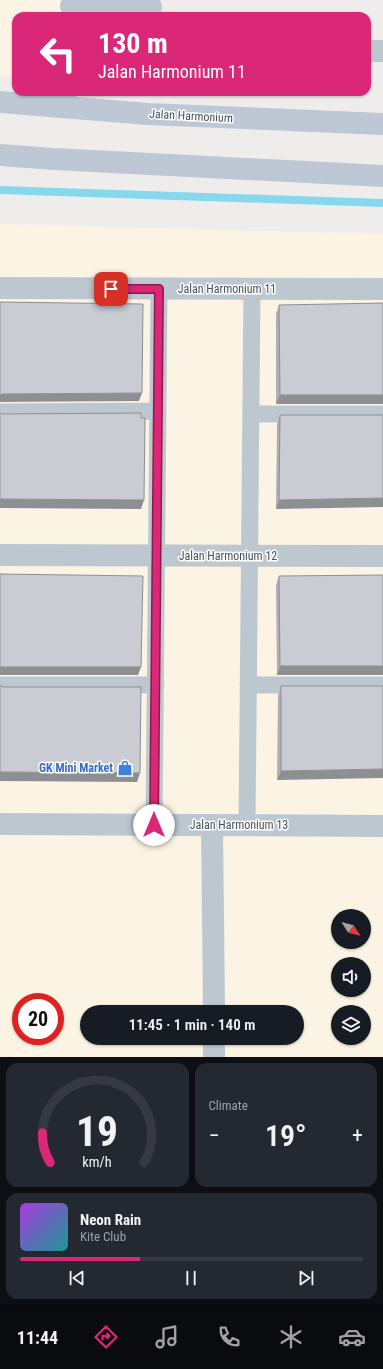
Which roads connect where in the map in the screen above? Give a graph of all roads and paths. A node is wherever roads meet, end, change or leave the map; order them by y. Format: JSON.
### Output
{"nodes":[{"id":1,"x":71,"y":6,"type":"dead end"},
{"id":2,"x":151,"y":8,"type":"edge"},
{"id":3,"x":371,"y":50,"type":"edge"},
{"id":4,"x":383,"y":51,"type":"edge"},
{"id":5,"x":66,"y":99,"type":"edge"},
{"id":6,"x":0,"y":102,"type":"edge"},
{"id":7,"x":383,"y":124,"type":"edge"},
{"id":8,"x":0,"y":155,"type":"edge"},
{"id":9,"x":383,"y":176,"type":"edge"},
{"id":10,"x":0,"y":288,"type":"edge"},
{"id":11,"x":159,"y":289,"type":"junction"},
{"id":12,"x":252,"y":289,"type":"junction"},
{"id":13,"x":383,"y":290,"type":"edge"},
{"id":14,"x":158,"y":411,"type":"junction"},
{"id":15,"x":0,"y":412,"type":"edge"},
{"id":16,"x":251,"y":414,"type":"junction"},
{"id":17,"x":383,"y":414,"type":"edge"},
{"id":18,"x":0,"y":555,"type":"edge"},
{"id":19,"x":157,"y":556,"type":"junction"},
{"id":20,"x":249,"y":556,"type":"junction"},
{"id":21,"x":383,"y":556,"type":"edge"},
{"id":22,"x":0,"y":685,"type":"edge"},
{"id":23,"x":156,"y":685,"type":"junction"},
{"id":24,"x":248,"y":685,"type":"junction"},
{"id":25,"x":383,"y":685,"type":"edge"},
{"id":26,"x":0,"y":824,"type":"edge"},
{"id":27,"x":154,"y":825,"type":"junction"},
{"id":28,"x":212,"y":825,"type":"junction"},
{"id":29,"x":247,"y":825,"type":"junction"},
{"id":30,"x":383,"y":826,"type":"edge"},
{"id":31,"x":214,"y":1005,"type":"edge"},
{"id":32,"x":214,"y":1045,"type":"edge"},
{"id":33,"x":214,"y":1057,"type":"edge"}],
"edges":[{"from":1,"to":2,"type":"street"},
{"from":3,"to":4,"type":"street"},
{"from":5,"to":6,"type":"main road","name":"Jalan Harmonium"},
{"from":5,"to":7,"type":"main road","name":"Jalan Harmonium"},
{"from":8,"to":9,"type":"main road"},
{"from":10,"to":11,"type":"street","name":"Jalan Harmonium 11"},
{"from":11,"to":12,"type":"street","name":"Jalan Harmonium 11"},
{"from":11,"to":14,"type":"lane"},
{"from":12,"to":13,"type":"street","name":"Jalan Harmonium 11"},
{"from":12,"to":16,"type":"lane"},
{"from":14,"to":15,"type":"lane"},
{"from":14,"to":19,"type":"lane"},
{"from":16,"to":17,"type":"lane"},
{"from":16,"to":20,"type":"lane"},
{"from":18,"to":19,"type":"street","name":"Jalan Harmonium 12"},
{"from":19,"to":20,"type":"street","name":"Jalan Harmonium 12"},
{"from":19,"to":23,"type":"lane"},
{"from":20,"to":21,"type":"street","name":"Jalan Harmonium 12"},
{"from":20,"to":24,"type":"lane"},
{"from":22,"to":23,"type":"lane"},
{"from":23,"to":27,"type":"lane"},
{"from":24,"to":25,"type":"lane"},
{"from":24,"to":29,"type":"lane"},
{"from":26,"to":27,"type":"street","name":"Jalan Harmonium 13"},
{"from":27,"to":28,"type":"street","name":"Jalan Harmonium 13"},
{"from":28,"to":29,"type":"street","name":"Jalan Harmonium 13"},
{"from":28,"to":31,"type":"street"},
{"from":29,"to":30,"type":"street","name":"Jalan Harmonium 13"},
{"from":32,"to":33,"type":"street"}]}
